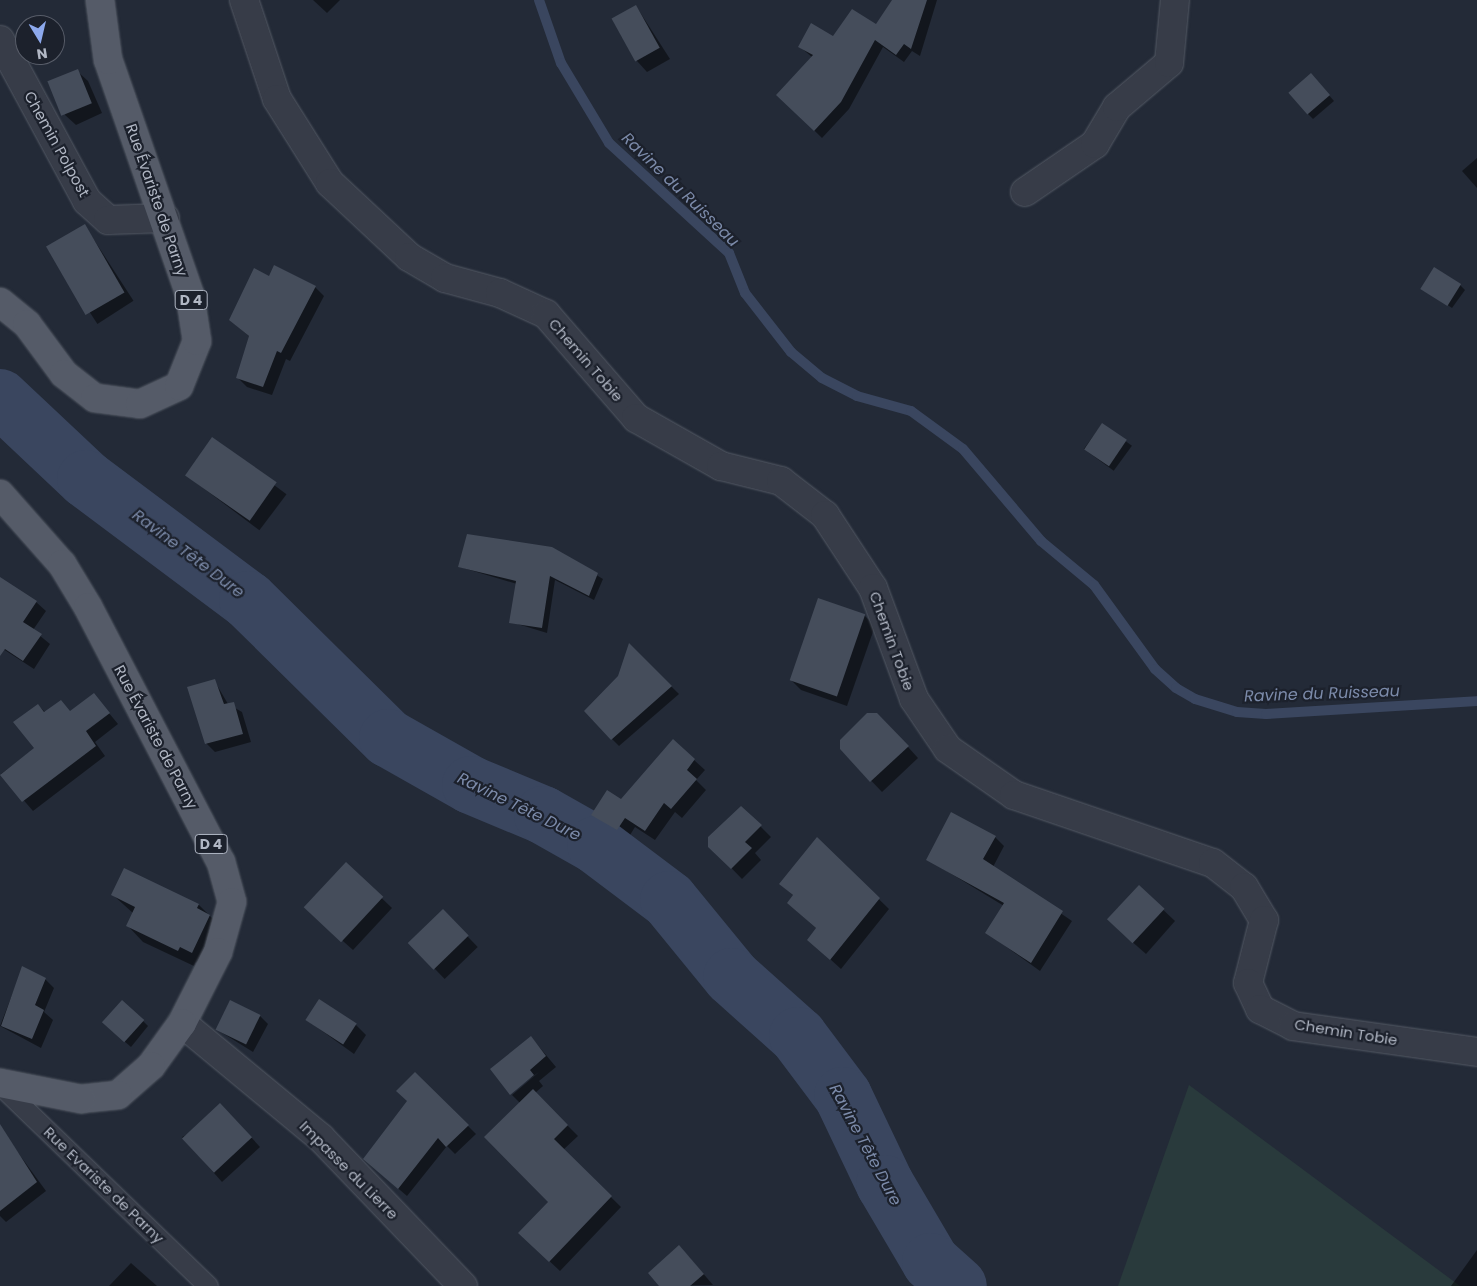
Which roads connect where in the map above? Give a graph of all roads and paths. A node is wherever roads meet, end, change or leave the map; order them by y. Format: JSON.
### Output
{"nodes":[{"id":1,"x":100,"y":0,"type":"edge"},
{"id":2,"x":244,"y":0,"type":"edge"},
{"id":3,"x":1175,"y":0,"type":"edge"},
{"id":4,"x":0,"y":40,"type":"edge"},
{"id":5,"x":1025,"y":192,"type":"dead end"},
{"id":6,"x":165,"y":218,"type":"junction"},
{"id":7,"x":0,"y":302,"type":"edge"},
{"id":8,"x":0,"y":494,"type":"edge"},
{"id":9,"x":182,"y":1023,"type":"junction"},
{"id":10,"x":1477,"y":1052,"type":"edge"},
{"id":11,"x":0,"y":1084,"type":"edge"},
{"id":12,"x":208,"y":1286,"type":"edge"},
{"id":13,"x":463,"y":1286,"type":"edge"}],
"edges":[{"from":1,"to":6,"type":"main road","name":"Rue Évariste de Parny","number":"D 4"},
{"from":2,"to":10,"type":"street","name":"Chemin Tobie"},
{"from":3,"to":5,"type":"street"},
{"from":4,"to":6,"type":"street","name":"Chemin Polpost"},
{"from":6,"to":7,"type":"main road","name":"Rue Évariste de Parny","number":"D 4"},
{"from":8,"to":9,"type":"main road","name":"Rue Évariste de Parny","number":"D 4"},
{"from":9,"to":11,"type":"main road","name":"Rue Évariste de Parny","number":"D 4"},
{"from":9,"to":13,"type":"street","name":"Impasse du Lierre"},
{"from":11,"to":12,"type":"lane","name":"Rue Evariste de Parny"}]}
